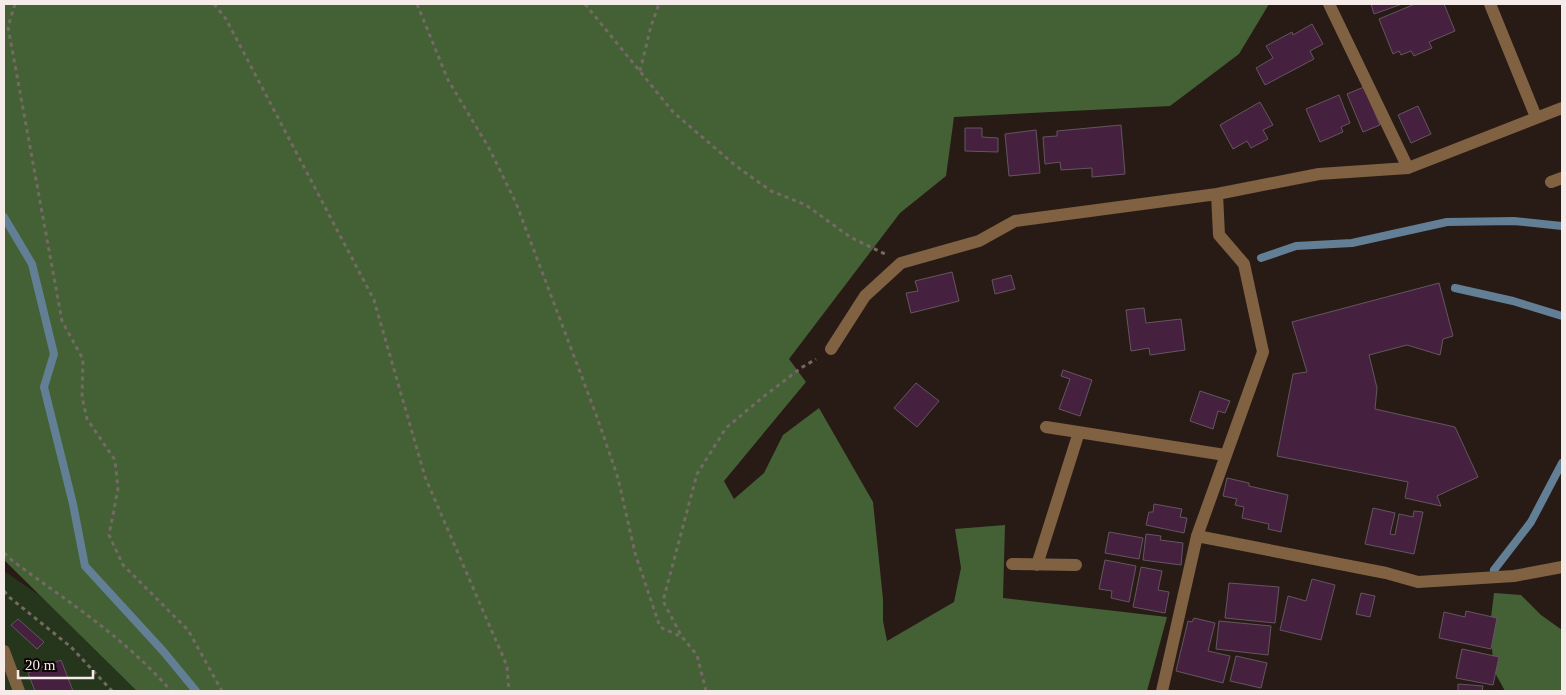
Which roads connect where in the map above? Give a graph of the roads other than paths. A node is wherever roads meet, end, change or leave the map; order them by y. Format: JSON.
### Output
{"nodes":[{"id":1,"x":1329,"y":4,"type":"edge"},
{"id":2,"x":1490,"y":4,"type":"edge"},
{"id":3,"x":1562,"y":108,"type":"edge"},
{"id":4,"x":1536,"y":117,"type":"junction"},
{"id":5,"x":1408,"y":168,"type":"junction"},
{"id":6,"x":1217,"y":194,"type":"junction"},
{"id":7,"x":831,"y":349,"type":"road end"},
{"id":8,"x":1046,"y":427,"type":"dead end"},
{"id":9,"x":1079,"y":432,"type":"junction"},
{"id":10,"x":1225,"y":455,"type":"junction"},
{"id":11,"x":1197,"y":536,"type":"junction"},
{"id":12,"x":1012,"y":564,"type":"dead end"},
{"id":13,"x":1037,"y":564,"type":"junction"},
{"id":14,"x":1076,"y":564,"type":"dead end"},
{"id":15,"x":1562,"y":567,"type":"edge"},
{"id":16,"x":4,"y":651,"type":"edge"},
{"id":17,"x":19,"y":691,"type":"edge"},
{"id":18,"x":1162,"y":691,"type":"edge"}],
"edges":[{"from":1,"to":5,"type":"street"},
{"from":2,"to":4,"type":"street"},
{"from":3,"to":4,"type":"street"},
{"from":4,"to":5,"type":"street"},
{"from":5,"to":6,"type":"street"},
{"from":6,"to":7,"type":"street"},
{"from":6,"to":10,"type":"street"},
{"from":8,"to":9,"type":"street"},
{"from":9,"to":10,"type":"street"},
{"from":9,"to":13,"type":"street"},
{"from":10,"to":11,"type":"street"},
{"from":11,"to":15,"type":"street"},
{"from":11,"to":18,"type":"street"},
{"from":12,"to":13,"type":"street"},
{"from":13,"to":14,"type":"street"},
{"from":16,"to":17,"type":"street"}]}
